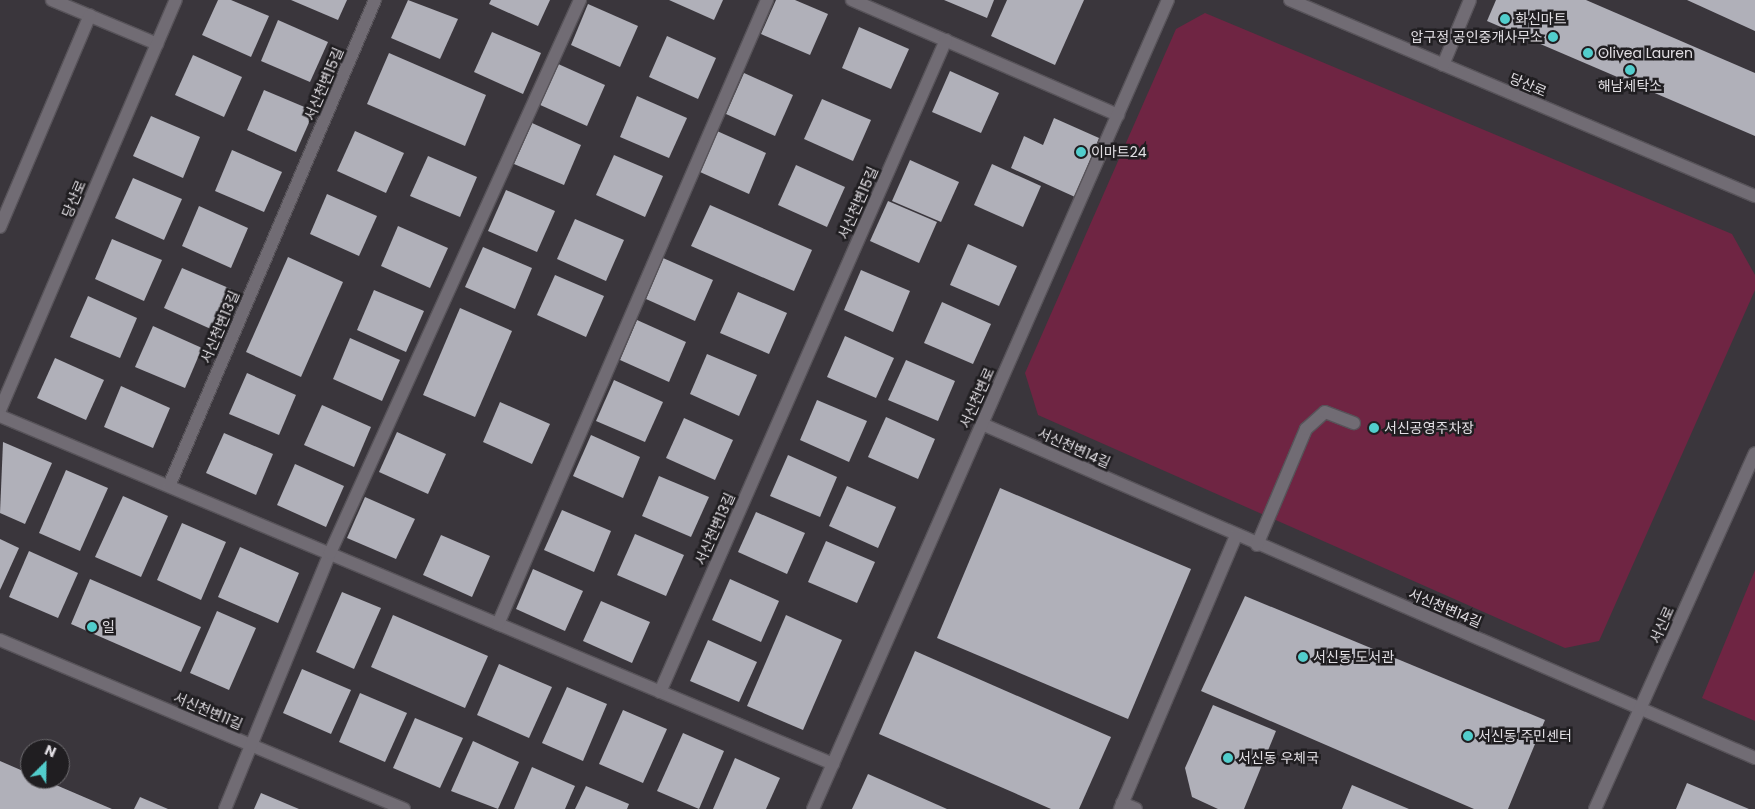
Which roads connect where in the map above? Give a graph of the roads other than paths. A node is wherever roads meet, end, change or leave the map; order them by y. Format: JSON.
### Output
{"nodes":[{"id":1,"x":52,"y":0,"type":"edge"},
{"id":2,"x":176,"y":0,"type":"edge"},
{"id":3,"x":375,"y":0,"type":"edge"},
{"id":4,"x":580,"y":0,"type":"edge"},
{"id":5,"x":767,"y":0,"type":"edge"},
{"id":6,"x":852,"y":0,"type":"edge"},
{"id":7,"x":1168,"y":0,"type":"edge"},
{"id":8,"x":1290,"y":0,"type":"edge"},
{"id":9,"x":1470,"y":0,"type":"edge"},
{"id":10,"x":90,"y":15,"type":"junction"},
{"id":11,"x":946,"y":40,"type":"junction"},
{"id":12,"x":157,"y":44,"type":"junction"},
{"id":13,"x":1442,"y":65,"type":"junction"},
{"id":14,"x":1118,"y":115,"type":"junction"},
{"id":15,"x":299,"y":180,"type":"joint"},
{"id":16,"x":1755,"y":196,"type":"edge"},
{"id":17,"x":0,"y":227,"type":"edge"},
{"id":18,"x":798,"y":378,"type":"joint"},
{"id":19,"x":0,"y":410,"type":"edge"},
{"id":20,"x":0,"y":416,"type":"edge"},
{"id":21,"x":1354,"y":423,"type":"dead end"},
{"id":22,"x":982,"y":424,"type":"junction"},
{"id":23,"x":1755,"y":453,"type":"edge"},
{"id":24,"x":169,"y":486,"type":"junction"},
{"id":25,"x":1236,"y":536,"type":"junction"},
{"id":26,"x":1257,"y":545,"type":"junction"},
{"id":27,"x":330,"y":554,"type":"junction"},
{"id":28,"x":498,"y":624,"type":"junction"},
{"id":29,"x":0,"y":640,"type":"edge"},
{"id":30,"x":660,"y":692,"type":"junction"},
{"id":31,"x":1643,"y":707,"type":"junction"},
{"id":32,"x":252,"y":746,"type":"junction"},
{"id":33,"x":1755,"y":758,"type":"edge"},
{"id":34,"x":833,"y":764,"type":"junction"},
{"id":35,"x":1121,"y":806,"type":"edge"},
{"id":36,"x":225,"y":809,"type":"edge"},
{"id":37,"x":404,"y":809,"type":"edge"},
{"id":38,"x":813,"y":809,"type":"edge"},
{"id":39,"x":1136,"y":809,"type":"edge"},
{"id":40,"x":1595,"y":809,"type":"edge"}],
"edges":[{"from":1,"to":10,"type":"street"},
{"from":2,"to":12,"type":"street","name":"당산로"},
{"from":3,"to":15,"type":"street","name":"서신천변15길"},
{"from":4,"to":27,"type":"street"},
{"from":5,"to":28,"type":"street"},
{"from":6,"to":11,"type":"street"},
{"from":7,"to":14,"type":"street","name":"서신천변로"},
{"from":8,"to":13,"type":"street","name":"당산로"},
{"from":9,"to":13,"type":"street"},
{"from":10,"to":12,"type":"street"},
{"from":10,"to":17,"type":"street"},
{"from":11,"to":14,"type":"street"},
{"from":11,"to":18,"type":"street","name":"서신천변15길"},
{"from":12,"to":19,"type":"street","name":"당산로"},
{"from":13,"to":16,"type":"street","name":"당산로"},
{"from":14,"to":22,"type":"street","name":"서신천변로"},
{"from":15,"to":24,"type":"street","name":"서신천변13길"},
{"from":18,"to":30,"type":"street","name":"서신천변13길"},
{"from":20,"to":24,"type":"street"},
{"from":21,"to":26,"type":"street"},
{"from":22,"to":25,"type":"street","name":"서신천변14길"},
{"from":22,"to":34,"type":"street","name":"서신천변로"},
{"from":23,"to":31,"type":"street","name":"서신로"},
{"from":24,"to":27,"type":"street"},
{"from":25,"to":26,"type":"street","name":"서신천변14길"},
{"from":25,"to":35,"type":"street"},
{"from":26,"to":31,"type":"street","name":"서신천변14길"},
{"from":27,"to":28,"type":"street"},
{"from":27,"to":32,"type":"street"},
{"from":28,"to":30,"type":"street"},
{"from":29,"to":32,"type":"street","name":"서신천변11길"},
{"from":30,"to":34,"type":"street"},
{"from":31,"to":33,"type":"street","name":"서신천변14길"},
{"from":31,"to":40,"type":"street","name":"서신로"},
{"from":32,"to":36,"type":"street"},
{"from":32,"to":37,"type":"street","name":"서신천변11길"},
{"from":34,"to":38,"type":"street","name":"서신천변로"},
{"from":35,"to":39,"type":"street"}]}
